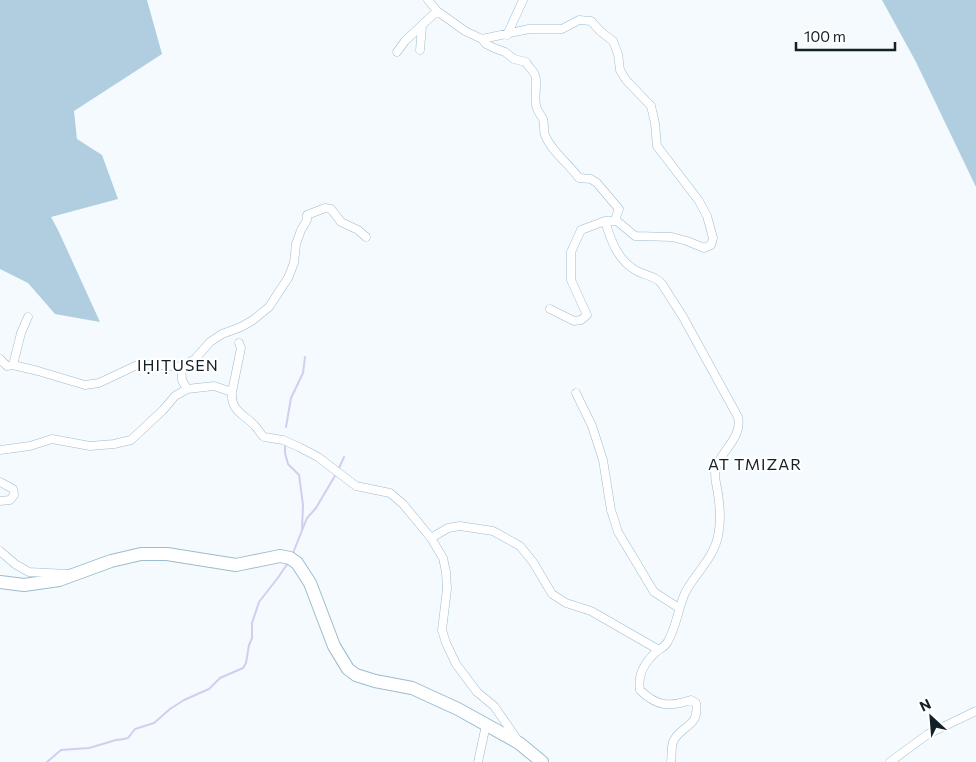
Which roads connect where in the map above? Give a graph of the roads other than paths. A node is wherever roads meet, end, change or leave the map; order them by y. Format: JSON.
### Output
{"nodes":[{"id":1,"x":428,"y":0,"type":"edge"},
{"id":2,"x":523,"y":0,"type":"edge"},
{"id":3,"x":437,"y":11,"type":"junction"},
{"id":4,"x":422,"y":26,"type":"junction"},
{"id":5,"x":507,"y":35,"type":"junction"},
{"id":6,"x":482,"y":39,"type":"junction"},
{"id":7,"x":420,"y":50,"type":"dead end"},
{"id":8,"x":397,"y":52,"type":"dead end"},
{"id":9,"x":605,"y":221,"type":"junction"},
{"id":10,"x":617,"y":221,"type":"junction"},
{"id":11,"x":366,"y":237,"type":"dead end"},
{"id":12,"x":550,"y":308,"type":"dead end"},
{"id":13,"x":28,"y":316,"type":"dead end"},
{"id":14,"x":239,"y":343,"type":"dead end"},
{"id":15,"x":0,"y":358,"type":"edge"},
{"id":16,"x":13,"y":365,"type":"junction"},
{"id":17,"x":181,"y":366,"type":"junction"},
{"id":18,"x":187,"y":389,"type":"junction"},
{"id":19,"x":232,"y":392,"type":"junction"},
{"id":20,"x":576,"y":393,"type":"dead end"},
{"id":21,"x":0,"y":450,"type":"edge"},
{"id":22,"x":0,"y":482,"type":"edge"},
{"id":23,"x":0,"y":501,"type":"edge"},
{"id":24,"x":431,"y":538,"type":"junction"},
{"id":25,"x":0,"y":551,"type":"edge"},
{"id":26,"x":78,"y":574,"type":"junction"},
{"id":27,"x":0,"y":582,"type":"edge"},
{"id":28,"x":679,"y":608,"type":"junction"},
{"id":29,"x":659,"y":650,"type":"junction"},
{"id":30,"x":976,"y":712,"type":"edge"},
{"id":31,"x":486,"y":724,"type":"junction"},
{"id":32,"x":519,"y":743,"type":"junction"},
{"id":33,"x":478,"y":762,"type":"edge"},
{"id":34,"x":542,"y":762,"type":"edge"},
{"id":35,"x":671,"y":762,"type":"edge"},
{"id":36,"x":890,"y":762,"type":"edge"}],
"edges":[{"from":1,"to":3,"type":"street"},
{"from":2,"to":5,"type":"street"},
{"from":3,"to":4,"type":"street"},
{"from":3,"to":6,"type":"street"},
{"from":4,"to":7,"type":"street"},
{"from":4,"to":8,"type":"street"},
{"from":5,"to":6,"type":"street"},
{"from":5,"to":10,"type":"street"},
{"from":6,"to":10,"type":"street"},
{"from":9,"to":10,"type":"street"},
{"from":9,"to":12,"type":"street"},
{"from":9,"to":28,"type":"street"},
{"from":11,"to":17,"type":"street"},
{"from":13,"to":16,"type":"street"},
{"from":14,"to":19,"type":"street"},
{"from":15,"to":16,"type":"street"},
{"from":16,"to":17,"type":"street"},
{"from":17,"to":18,"type":"street"},
{"from":18,"to":19,"type":"street"},
{"from":18,"to":21,"type":"street"},
{"from":19,"to":24,"type":"street"},
{"from":20,"to":28,"type":"street"},
{"from":22,"to":23,"type":"street"},
{"from":24,"to":29,"type":"street"},
{"from":24,"to":32,"type":"street"},
{"from":25,"to":26,"type":"street"},
{"from":26,"to":27,"type":"main road"},
{"from":26,"to":31,"type":"main road"},
{"from":28,"to":29,"type":"street"},
{"from":29,"to":35,"type":"street"},
{"from":30,"to":36,"type":"street"},
{"from":31,"to":32,"type":"main road"},
{"from":31,"to":33,"type":"street"},
{"from":32,"to":34,"type":"main road"}]}
